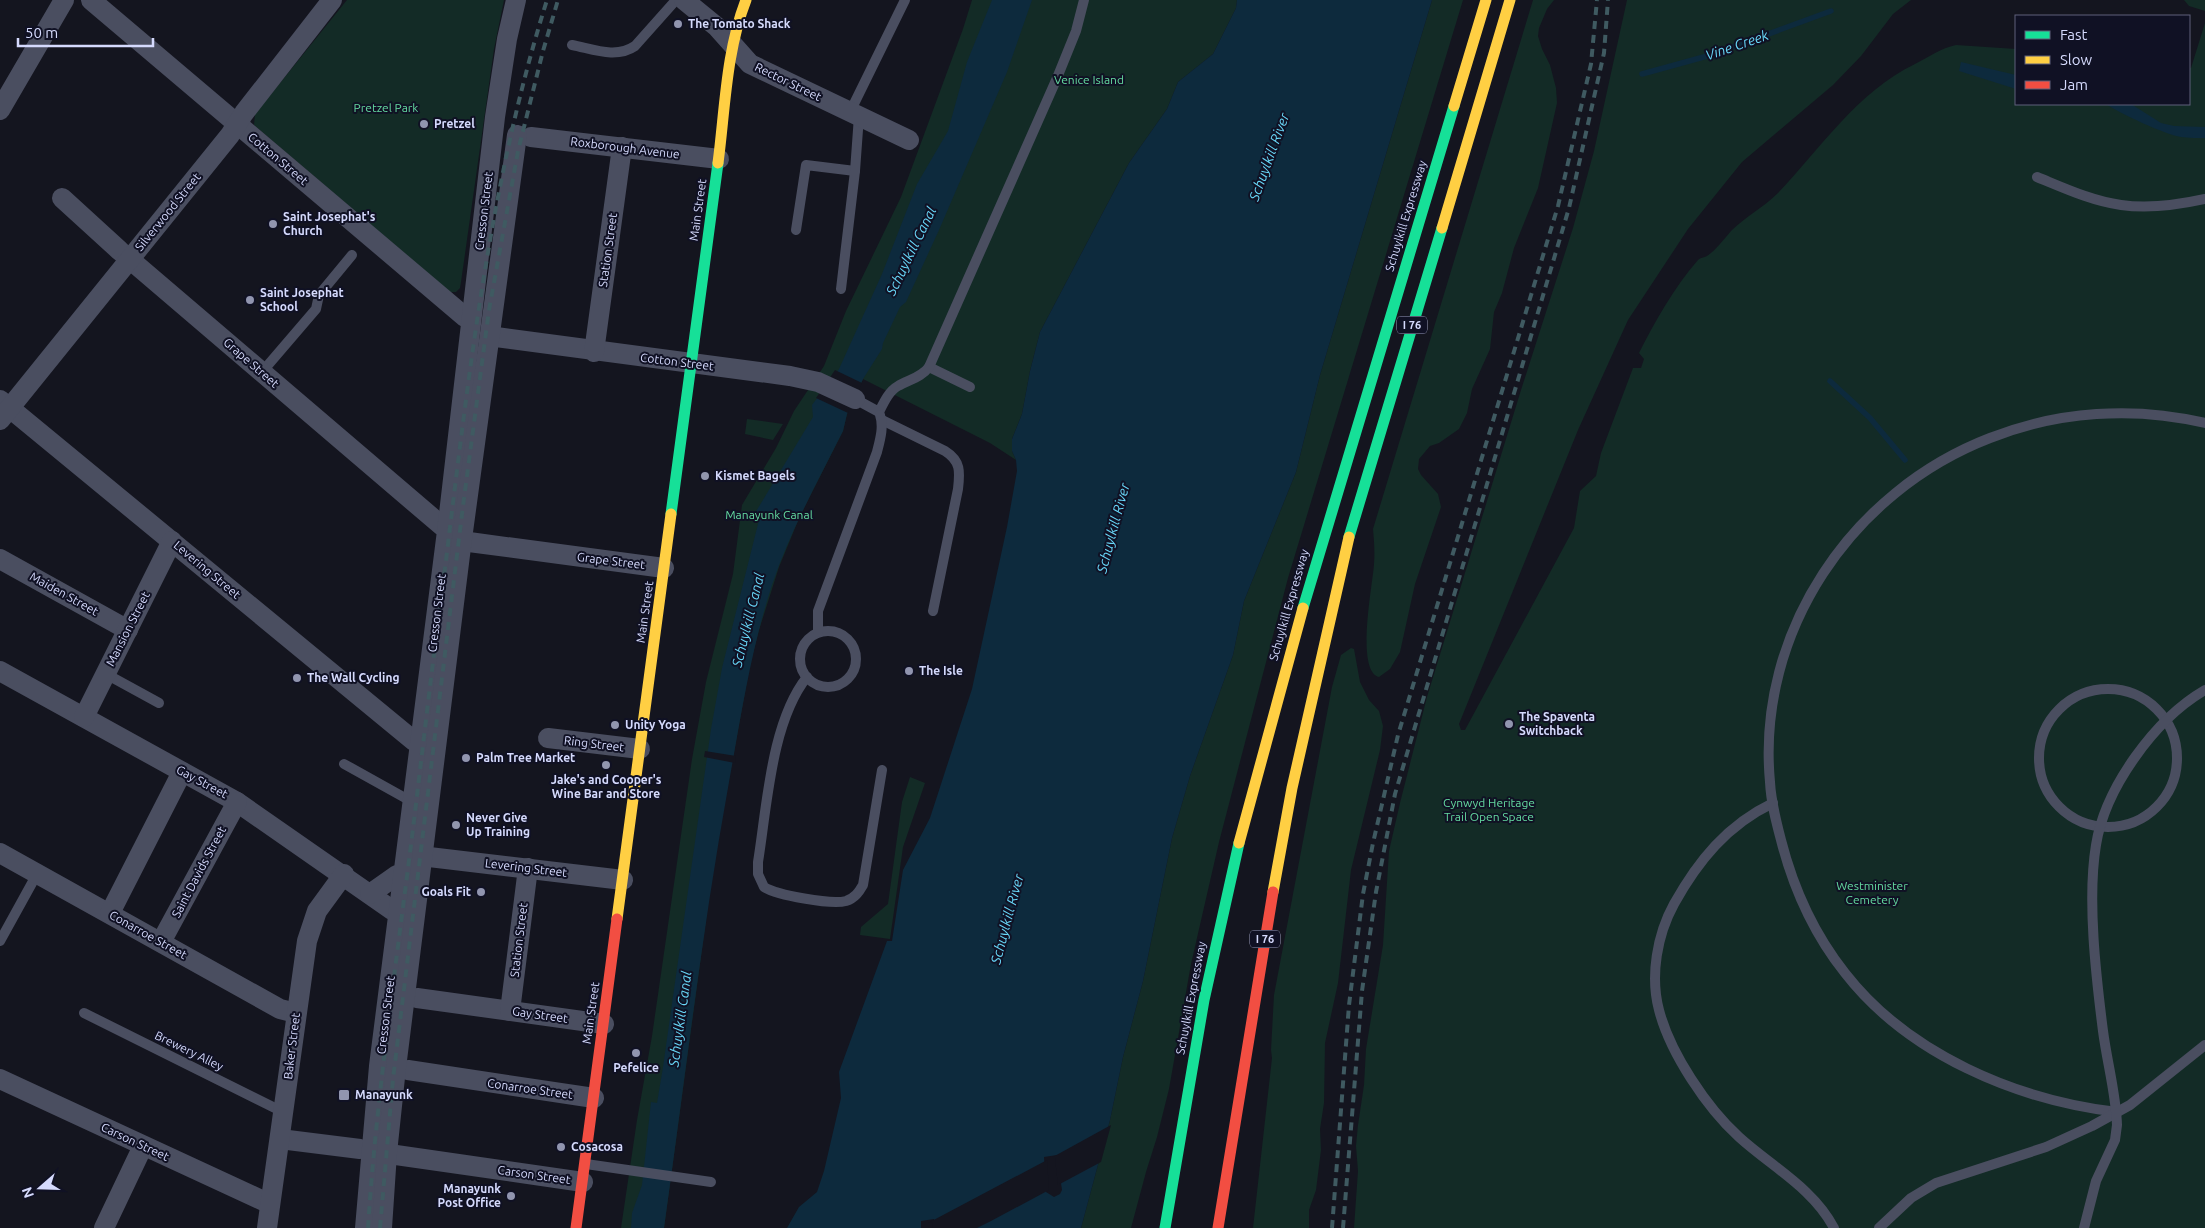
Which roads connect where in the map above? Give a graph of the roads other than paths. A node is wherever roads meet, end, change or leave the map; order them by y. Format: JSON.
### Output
{"nodes":[{"id":1,"x":64,"y":0,"type":"edge"},
{"id":2,"x":91,"y":0,"type":"edge"},
{"id":3,"x":332,"y":0,"type":"edge"},
{"id":4,"x":516,"y":0,"type":"edge"},
{"id":5,"x":676,"y":0,"type":"edge"},
{"id":6,"x":684,"y":0,"type":"edge"},
{"id":7,"x":746,"y":0,"type":"edge"},
{"id":8,"x":905,"y":0,"type":"edge"},
{"id":9,"x":1084,"y":0,"type":"edge"},
{"id":10,"x":1486,"y":0,"type":"edge"},
{"id":11,"x":1510,"y":0,"type":"edge"},
{"id":12,"x":572,"y":45,"type":"dead end"},
{"id":13,"x":733,"y":47,"type":"junction"},
{"id":14,"x":0,"y":110,"type":"edge"},
{"id":15,"x":854,"y":114,"type":"junction"},
{"id":16,"x":237,"y":125,"type":"junction"},
{"id":17,"x":511,"y":134,"type":"junction"},
{"id":18,"x":909,"y":140,"type":"dead end"},
{"id":19,"x":622,"y":148,"type":"junction"},
{"id":20,"x":719,"y":159,"type":"junction"},
{"id":21,"x":855,"y":170,"type":"junction"},
{"id":22,"x":2037,"y":177,"type":"dead end"},
{"id":23,"x":62,"y":198,"type":"dead end"},
{"id":24,"x":2205,"y":199,"type":"edge"},
{"id":25,"x":796,"y":230,"type":"dead end"},
{"id":26,"x":352,"y":256,"type":"dead end"},
{"id":27,"x":129,"y":259,"type":"junction"},
{"id":28,"x":841,"y":289,"type":"dead end"},
{"id":29,"x":465,"y":317,"type":"dead end"},
{"id":30,"x":496,"y":337,"type":"dead end"},
{"id":31,"x":594,"y":352,"type":"junction"},
{"id":32,"x":692,"y":364,"type":"junction"},
{"id":33,"x":929,"y":367,"type":"junction"},
{"id":34,"x":262,"y":372,"type":"junction"},
{"id":35,"x":970,"y":387,"type":"dead end"},
{"id":36,"x":855,"y":399,"type":"joint"},
{"id":37,"x":3,"y":409,"type":"edge"},
{"id":38,"x":880,"y":416,"type":"junction"},
{"id":39,"x":2205,"y":423,"type":"edge"},
{"id":40,"x":442,"y":526,"type":"dead end"},
{"id":41,"x":172,"y":542,"type":"junction"},
{"id":42,"x":472,"y":543,"type":"dead end"},
{"id":43,"x":0,"y":559,"type":"edge"},
{"id":44,"x":664,"y":568,"type":"junction"},
{"id":45,"x":932,"y":611,"type":"dead end"},
{"id":46,"x":128,"y":630,"type":"junction"},
{"id":47,"x":818,"y":632,"type":"junction"},
{"id":48,"x":0,"y":672,"type":"edge"},
{"id":49,"x":106,"y":674,"type":"junction"},
{"id":50,"x":807,"y":677,"type":"junction"},
{"id":51,"x":2205,"y":690,"type":"edge"},
{"id":52,"x":159,"y":703,"type":"dead end"},
{"id":53,"x":84,"y":717,"type":"junction"},
{"id":54,"x":2167,"y":720,"type":"junction"},
{"id":55,"x":548,"y":738,"type":"dead end"},
{"id":56,"x":414,"y":741,"type":"dead end"},
{"id":57,"x":640,"y":749,"type":"junction"},
{"id":58,"x":344,"y":764,"type":"dead end"},
{"id":59,"x":882,"y":770,"type":"dead end"},
{"id":60,"x":182,"y":772,"type":"junction"},
{"id":61,"x":407,"y":799,"type":"dead end"},
{"id":62,"x":237,"y":802,"type":"junction"},
{"id":63,"x":1773,"y":803,"type":"junction"},
{"id":64,"x":2100,"y":827,"type":"junction"},
{"id":65,"x":0,"y":853,"type":"edge"},
{"id":66,"x":429,"y":857,"type":"dead end"},
{"id":67,"x":528,"y":868,"type":"junction"},
{"id":68,"x":37,"y":874,"type":"junction"},
{"id":69,"x":344,"y":874,"type":"junction"},
{"id":70,"x":397,"y":875,"type":"dead end"},
{"id":71,"x":623,"y":880,"type":"junction"},
{"id":72,"x":370,"y":894,"type":"junction"},
{"id":73,"x":392,"y":910,"type":"dead end"},
{"id":74,"x":110,"y":913,"type":"junction"},
{"id":75,"x":0,"y":941,"type":"edge"},
{"id":76,"x":161,"y":942,"type":"junction"},
{"id":77,"x":417,"y":998,"type":"dead end"},
{"id":78,"x":510,"y":1011,"type":"junction"},
{"id":79,"x":84,"y":1013,"type":"dead end"},
{"id":80,"x":296,"y":1013,"type":"junction"},
{"id":81,"x":604,"y":1024,"type":"junction"},
{"id":82,"x":2205,"y":1045,"type":"edge"},
{"id":83,"x":408,"y":1070,"type":"dead end"},
{"id":84,"x":0,"y":1079,"type":"edge"},
{"id":85,"x":594,"y":1098,"type":"junction"},
{"id":86,"x":283,"y":1112,"type":"junction"},
{"id":87,"x":2117,"y":1112,"type":"junction"},
{"id":88,"x":280,"y":1139,"type":"junction"},
{"id":89,"x":143,"y":1146,"type":"junction"},
{"id":90,"x":360,"y":1149,"type":"dead end"},
{"id":91,"x":396,"y":1155,"type":"dead end"},
{"id":92,"x":584,"y":1173,"type":"junction"},
{"id":93,"x":711,"y":1182,"type":"dead end"},
{"id":94,"x":270,"y":1204,"type":"junction"},
{"id":95,"x":104,"y":1228,"type":"edge"},
{"id":96,"x":267,"y":1228,"type":"edge"},
{"id":97,"x":365,"y":1228,"type":"edge"},
{"id":98,"x":382,"y":1228,"type":"edge"},
{"id":99,"x":576,"y":1228,"type":"edge"},
{"id":100,"x":1163,"y":1228,"type":"edge"},
{"id":101,"x":1218,"y":1228,"type":"edge"},
{"id":102,"x":1834,"y":1228,"type":"edge"},
{"id":103,"x":1878,"y":1228,"type":"edge"},
{"id":104,"x":2084,"y":1228,"type":"edge"}],
"edges":[{"from":1,"to":14,"type":"street"},
{"from":2,"to":16,"type":"street","name":"Cotton Street"},
{"from":3,"to":16,"type":"street","name":"Silverwood Street"},
{"from":4,"to":17,"type":"street","name":"Cresson Street"},
{"from":5,"to":12,"type":"lane"},
{"from":6,"to":13,"type":"street","name":"Rector Street"},
{"from":7,"to":13,"type":"main road","name":"Main Street"},
{"from":8,"to":15,"type":"lane"},
{"from":9,"to":33,"type":"lane"},
{"from":10,"to":100,"type":"main road","name":"Schuylkill Expressway","number":"I 76"},
{"from":11,"to":101,"type":"main road","number":"I 76"},
{"from":13,"to":15,"type":"street","name":"Rector Street"},
{"from":13,"to":20,"type":"main road","name":"Main Street"},
{"from":15,"to":18,"type":"street","name":"Rector Street"},
{"from":15,"to":21,"type":"lane"},
{"from":16,"to":27,"type":"street","name":"Silverwood Street"},
{"from":16,"to":29,"type":"street","name":"Cotton Street"},
{"from":17,"to":19,"type":"street","name":"Roxborough Avenue"},
{"from":17,"to":97,"type":"street","name":"Cresson Street"},
{"from":17,"to":98,"type":"street","name":"Cresson Street"},
{"from":19,"to":20,"type":"street","name":"Roxborough Avenue"},
{"from":19,"to":31,"type":"street","name":"Station Street"},
{"from":20,"to":32,"type":"main road","name":"Main Street"},
{"from":21,"to":25,"type":"lane"},
{"from":21,"to":28,"type":"lane"},
{"from":22,"to":24,"type":"lane"},
{"from":23,"to":27,"type":"street","name":"Grape Street"},
{"from":26,"to":34,"type":"lane"},
{"from":27,"to":34,"type":"street","name":"Grape Street"},
{"from":27,"to":37,"type":"street","name":"Silverwood Street"},
{"from":30,"to":31,"type":"street","name":"Cotton Street"},
{"from":31,"to":32,"type":"street","name":"Cotton Street"},
{"from":32,"to":36,"type":"street","name":"Cotton Street"},
{"from":32,"to":44,"type":"main road","name":"Main Street"},
{"from":33,"to":35,"type":"lane"},
{"from":33,"to":38,"type":"lane"},
{"from":34,"to":40,"type":"street","name":"Grape Street"},
{"from":36,"to":38,"type":"lane"},
{"from":37,"to":41,"type":"street","name":"Levering Street"},
{"from":38,"to":45,"type":"lane"},
{"from":38,"to":47,"type":"lane"},
{"from":39,"to":63,"type":"lane"},
{"from":41,"to":46,"type":"street","name":"Mansion Street"},
{"from":41,"to":56,"type":"street","name":"Levering Street"},
{"from":42,"to":44,"type":"street","name":"Grape Street"},
{"from":43,"to":46,"type":"street","name":"Maiden Street"},
{"from":44,"to":57,"type":"main road","name":"Main Street"},
{"from":46,"to":49,"type":"street","name":"Mansion Street"},
{"from":47,"to":50,"type":"lane"},
{"from":47,"to":50,"type":"lane"},
{"from":48,"to":53,"type":"street","name":"Gay Street"},
{"from":49,"to":52,"type":"lane"},
{"from":49,"to":53,"type":"street","name":"Mansion Street"},
{"from":50,"to":59,"type":"lane"},
{"from":51,"to":54,"type":"lane"},
{"from":53,"to":60,"type":"street","name":"Gay Street"},
{"from":54,"to":64,"type":"lane"},
{"from":54,"to":64,"type":"lane"},
{"from":54,"to":64,"type":"lane"},
{"from":55,"to":57,"type":"street","name":"Ring Street"},
{"from":57,"to":71,"type":"main road","name":"Main Street"},
{"from":58,"to":61,"type":"lane"},
{"from":60,"to":62,"type":"street","name":"Gay Street"},
{"from":60,"to":74,"type":"street"},
{"from":62,"to":69,"type":"street","name":"Gay Street"},
{"from":62,"to":76,"type":"street","name":"Saint Davids Street"},
{"from":63,"to":87,"type":"lane"},
{"from":63,"to":102,"type":"lane"},
{"from":64,"to":87,"type":"lane"},
{"from":65,"to":68,"type":"street","name":"Conarroe Street"},
{"from":66,"to":67,"type":"street","name":"Levering Street"},
{"from":67,"to":71,"type":"street","name":"Levering Street"},
{"from":67,"to":78,"type":"street","name":"Station Street"},
{"from":68,"to":74,"type":"street","name":"Conarroe Street"},
{"from":68,"to":75,"type":"lane"},
{"from":69,"to":72,"type":"street","name":"Gay Street"},
{"from":69,"to":80,"type":"street","name":"Baker Street"},
{"from":70,"to":72,"type":"street"},
{"from":71,"to":81,"type":"main road","name":"Main Street"},
{"from":72,"to":73,"type":"street","name":"Gay Street"},
{"from":74,"to":76,"type":"street","name":"Conarroe Street"},
{"from":76,"to":80,"type":"street","name":"Conarroe Street"},
{"from":77,"to":78,"type":"street","name":"Gay Street"},
{"from":78,"to":81,"type":"street","name":"Gay Street"},
{"from":79,"to":86,"type":"lane","name":"Brewery Alley"},
{"from":80,"to":86,"type":"street","name":"Baker Street"},
{"from":81,"to":85,"type":"main road","name":"Main Street"},
{"from":82,"to":87,"type":"lane"},
{"from":83,"to":85,"type":"street","name":"Conarroe Street"},
{"from":84,"to":89,"type":"street","name":"Carson Street"},
{"from":85,"to":92,"type":"main road","name":"Main Street"},
{"from":86,"to":88,"type":"street","name":"Baker Street"},
{"from":87,"to":103,"type":"lane"},
{"from":87,"to":104,"type":"lane"},
{"from":88,"to":90,"type":"street"},
{"from":88,"to":94,"type":"street","name":"Baker Street"},
{"from":89,"to":94,"type":"street","name":"Carson Street"},
{"from":89,"to":95,"type":"street"},
{"from":91,"to":92,"type":"street","name":"Carson Street"},
{"from":92,"to":93,"type":"lane"},
{"from":92,"to":99,"type":"main road","name":"Main Street"},
{"from":94,"to":96,"type":"street","name":"Baker Street"}]}
